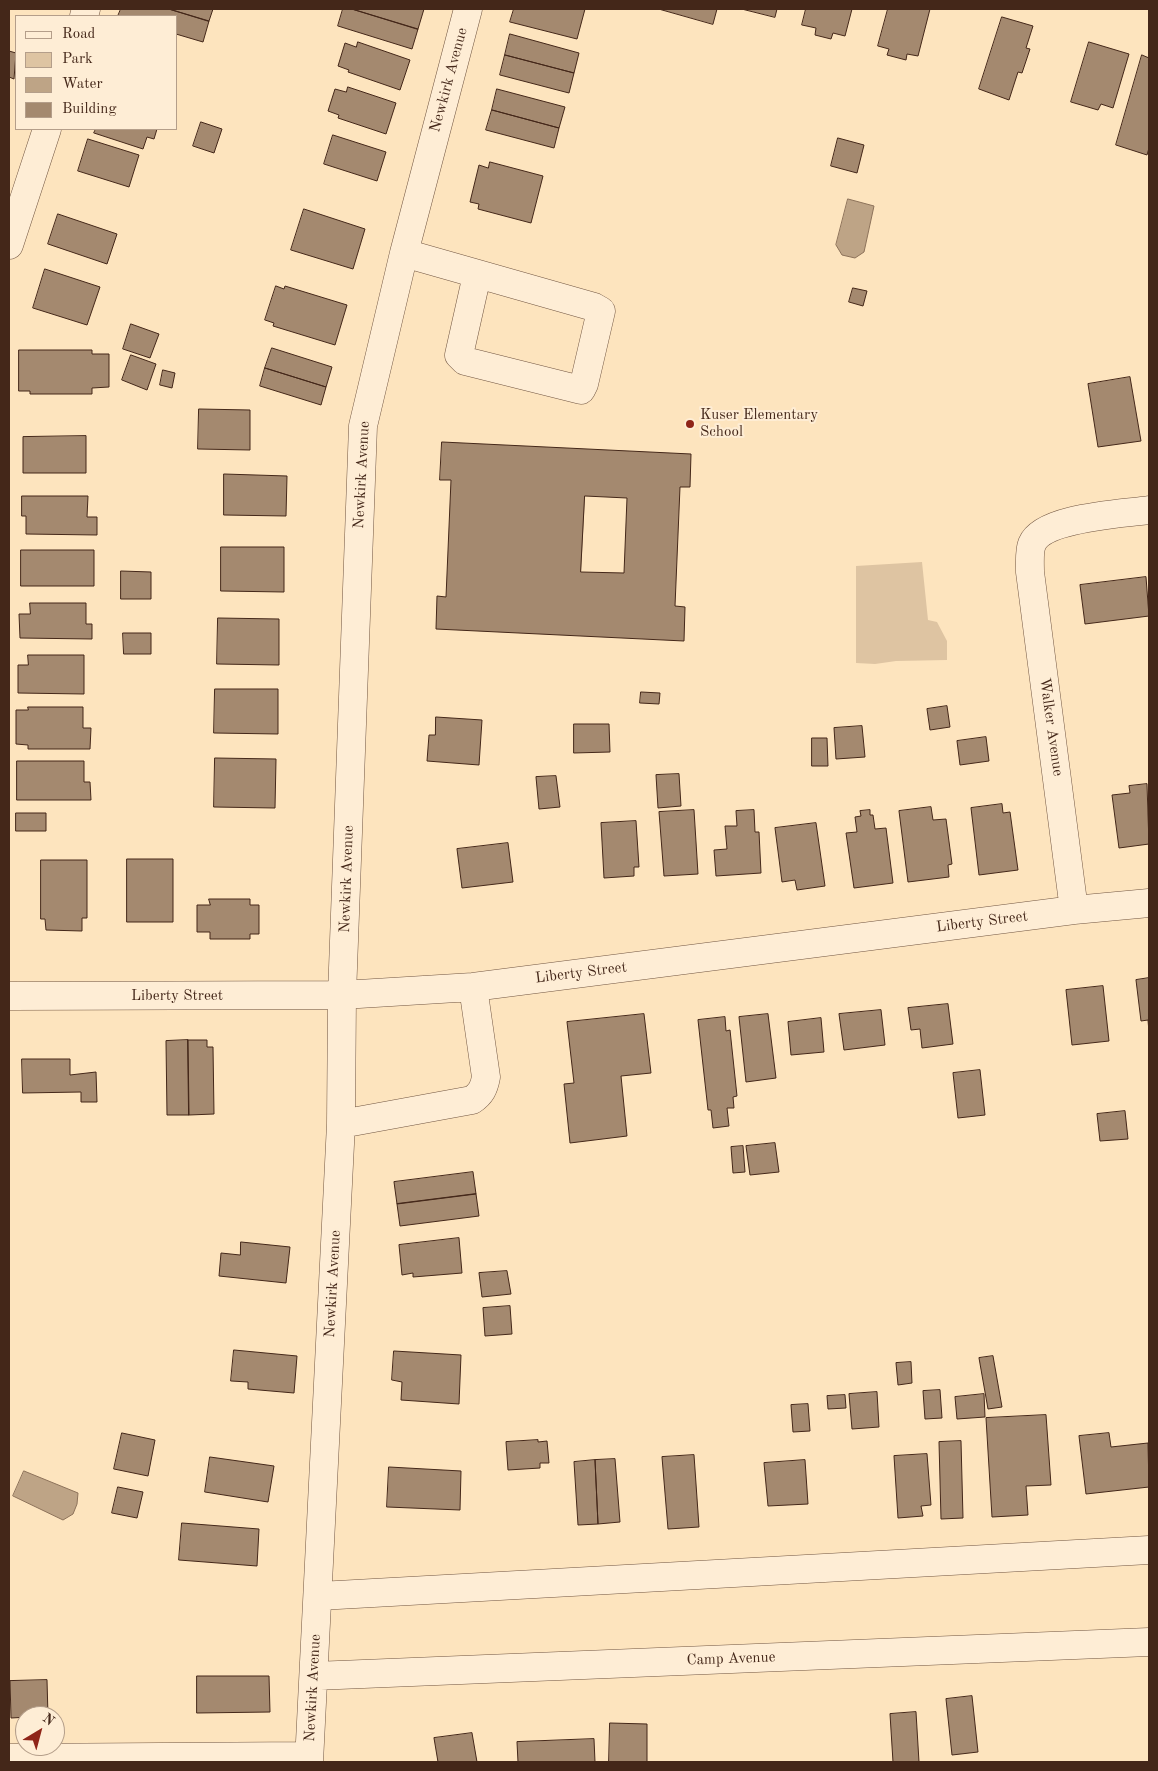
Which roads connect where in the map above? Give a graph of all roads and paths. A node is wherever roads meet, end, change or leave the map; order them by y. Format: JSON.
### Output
{"nodes":[{"id":1,"x":468,"y":9,"type":"edge"},
{"id":2,"x":47,"y":130,"type":"edge"},
{"id":3,"x":9,"y":245,"type":"edge"},
{"id":4,"x":404,"y":253,"type":"junction"},
{"id":5,"x":477,"y":275,"type":"junction"},
{"id":6,"x":1149,"y":510,"type":"edge"},
{"id":7,"x":1149,"y":903,"type":"edge"},
{"id":8,"x":1074,"y":910,"type":"junction"},
{"id":9,"x":473,"y":987,"type":"junction"},
{"id":10,"x":342,"y":995,"type":"junction"},
{"id":11,"x":9,"y":996,"type":"edge"},
{"id":12,"x":341,"y":1124,"type":"junction"},
{"id":13,"x":1149,"y":1550,"type":"edge"},
{"id":14,"x":319,"y":1596,"type":"junction"},
{"id":15,"x":1149,"y":1642,"type":"edge"},
{"id":16,"x":314,"y":1676,"type":"junction"},
{"id":17,"x":9,"y":1758,"type":"edge"},
{"id":18,"x":309,"y":1759,"type":"edge"}],
"edges":[{"from":1,"to":4,"type":"street","name":"Newkirk Avenue"},
{"from":2,"to":3,"type":"street"},
{"from":4,"to":5,"type":"street"},
{"from":4,"to":10,"type":"street","name":"Newkirk Avenue"},
{"from":5,"to":5,"type":"street"},
{"from":6,"to":8,"type":"street","name":"Walker Avenue"},
{"from":7,"to":8,"type":"street","name":"Liberty Street"},
{"from":8,"to":9,"type":"street","name":"Liberty Street"},
{"from":9,"to":10,"type":"street","name":"Liberty Street"},
{"from":9,"to":12,"type":"street"},
{"from":10,"to":11,"type":"street","name":"Liberty Street"},
{"from":10,"to":12,"type":"street","name":"Newkirk Avenue"},
{"from":12,"to":14,"type":"street","name":"Newkirk Avenue"},
{"from":13,"to":14,"type":"street"},
{"from":14,"to":16,"type":"street","name":"Newkirk Avenue"},
{"from":15,"to":16,"type":"street","name":"Camp Avenue"},
{"from":16,"to":18,"type":"street","name":"Newkirk Avenue"},
{"from":17,"to":18,"type":"street"}]}
